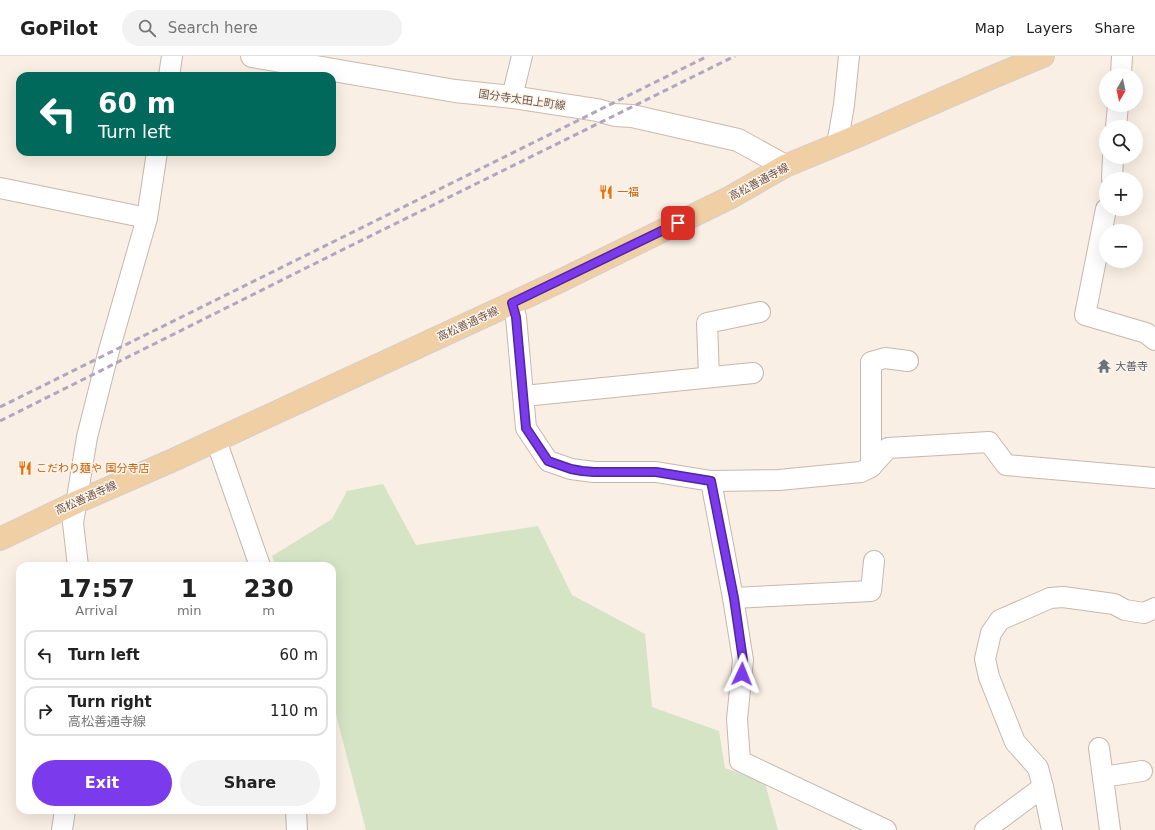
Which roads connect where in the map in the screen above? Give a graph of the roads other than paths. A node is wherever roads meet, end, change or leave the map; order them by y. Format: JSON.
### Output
{"nodes":[{"id":1,"x":172,"y":56,"type":"edge"},
{"id":2,"x":252,"y":56,"type":"edge"},
{"id":3,"x":522,"y":56,"type":"edge"},
{"id":4,"x":849,"y":56,"type":"edge"},
{"id":5,"x":1043,"y":56,"type":"edge"},
{"id":6,"x":1122,"y":56,"type":"edge"},
{"id":7,"x":1121,"y":68,"type":"edge"},
{"id":8,"x":170,"y":72,"type":"edge"},
{"id":9,"x":512,"y":97,"type":"junction"},
{"id":10,"x":837,"y":145,"type":"junction"},
{"id":11,"x":156,"y":156,"type":"edge"},
{"id":12,"x":785,"y":166,"type":"junction"},
{"id":13,"x":0,"y":188,"type":"edge"},
{"id":14,"x":1105,"y":216,"type":"edge"},
{"id":15,"x":147,"y":218,"type":"junction"},
{"id":16,"x":512,"y":303,"type":"junction"},
{"id":17,"x":760,"y":312,"type":"dead end"},
{"id":18,"x":1155,"y":340,"type":"edge"},
{"id":19,"x":908,"y":362,"type":"dead end"},
{"id":20,"x":753,"y":372,"type":"dead end"},
{"id":21,"x":709,"y":377,"type":"junction"},
{"id":22,"x":524,"y":396,"type":"junction"},
{"id":23,"x":216,"y":440,"type":"junction"},
{"id":24,"x":871,"y":467,"type":"junction"},
{"id":25,"x":1155,"y":478,"type":"edge"},
{"id":26,"x":711,"y":481,"type":"junction"},
{"id":27,"x":77,"y":502,"type":"junction"},
{"id":28,"x":0,"y":539,"type":"edge"},
{"id":29,"x":874,"y":561,"type":"dead end"},
{"id":30,"x":78,"y":562,"type":"edge"},
{"id":31,"x":259,"y":562,"type":"edge"},
{"id":32,"x":734,"y":598,"type":"junction"},
{"id":33,"x":1155,"y":608,"type":"edge"},
{"id":34,"x":1099,"y":748,"type":"dead end"},
{"id":35,"x":1142,"y":772,"type":"dead end"},
{"id":36,"x":1103,"y":777,"type":"junction"},
{"id":37,"x":1043,"y":787,"type":"junction"},
{"id":38,"x":64,"y":814,"type":"edge"},
{"id":39,"x":296,"y":814,"type":"edge"},
{"id":40,"x":62,"y":830,"type":"edge"},
{"id":41,"x":297,"y":830,"type":"edge"},
{"id":42,"x":886,"y":830,"type":"edge"},
{"id":43,"x":985,"y":830,"type":"edge"},
{"id":44,"x":1052,"y":830,"type":"edge"},
{"id":45,"x":1110,"y":830,"type":"edge"}],
"edges":[{"from":1,"to":8,"type":"street"},
{"from":2,"to":9,"type":"main road","name":"国分寺太田上町線"},
{"from":3,"to":9,"type":"street"},
{"from":4,"to":10,"type":"street"},
{"from":5,"to":10,"type":"main road","name":"高松善通寺線"},
{"from":6,"to":7,"type":"street"},
{"from":9,"to":12,"type":"main road","name":"国分寺太田上町線"},
{"from":10,"to":12,"type":"main road","name":"高松善通寺線"},
{"from":11,"to":15,"type":"street"},
{"from":12,"to":16,"type":"main road","name":"高松善通寺線"},
{"from":13,"to":15,"type":"street"},
{"from":14,"to":18,"type":"street"},
{"from":15,"to":27,"type":"street"},
{"from":16,"to":22,"type":"street"},
{"from":16,"to":23,"type":"main road","name":"高松善通寺線"},
{"from":17,"to":21,"type":"street"},
{"from":19,"to":24,"type":"street"},
{"from":20,"to":21,"type":"street"},
{"from":21,"to":22,"type":"street"},
{"from":22,"to":26,"type":"street"},
{"from":23,"to":27,"type":"main road","name":"高松善通寺線"},
{"from":23,"to":31,"type":"street"},
{"from":24,"to":25,"type":"street"},
{"from":24,"to":26,"type":"street"},
{"from":26,"to":32,"type":"street"},
{"from":27,"to":28,"type":"main road","name":"高松善通寺線"},
{"from":27,"to":30,"type":"street"},
{"from":29,"to":32,"type":"street"},
{"from":32,"to":42,"type":"street"},
{"from":33,"to":37,"type":"street"},
{"from":34,"to":36,"type":"street"},
{"from":35,"to":36,"type":"street"},
{"from":36,"to":45,"type":"street"},
{"from":37,"to":43,"type":"street"},
{"from":37,"to":44,"type":"street"},
{"from":38,"to":40,"type":"street"},
{"from":39,"to":41,"type":"street"}]}
